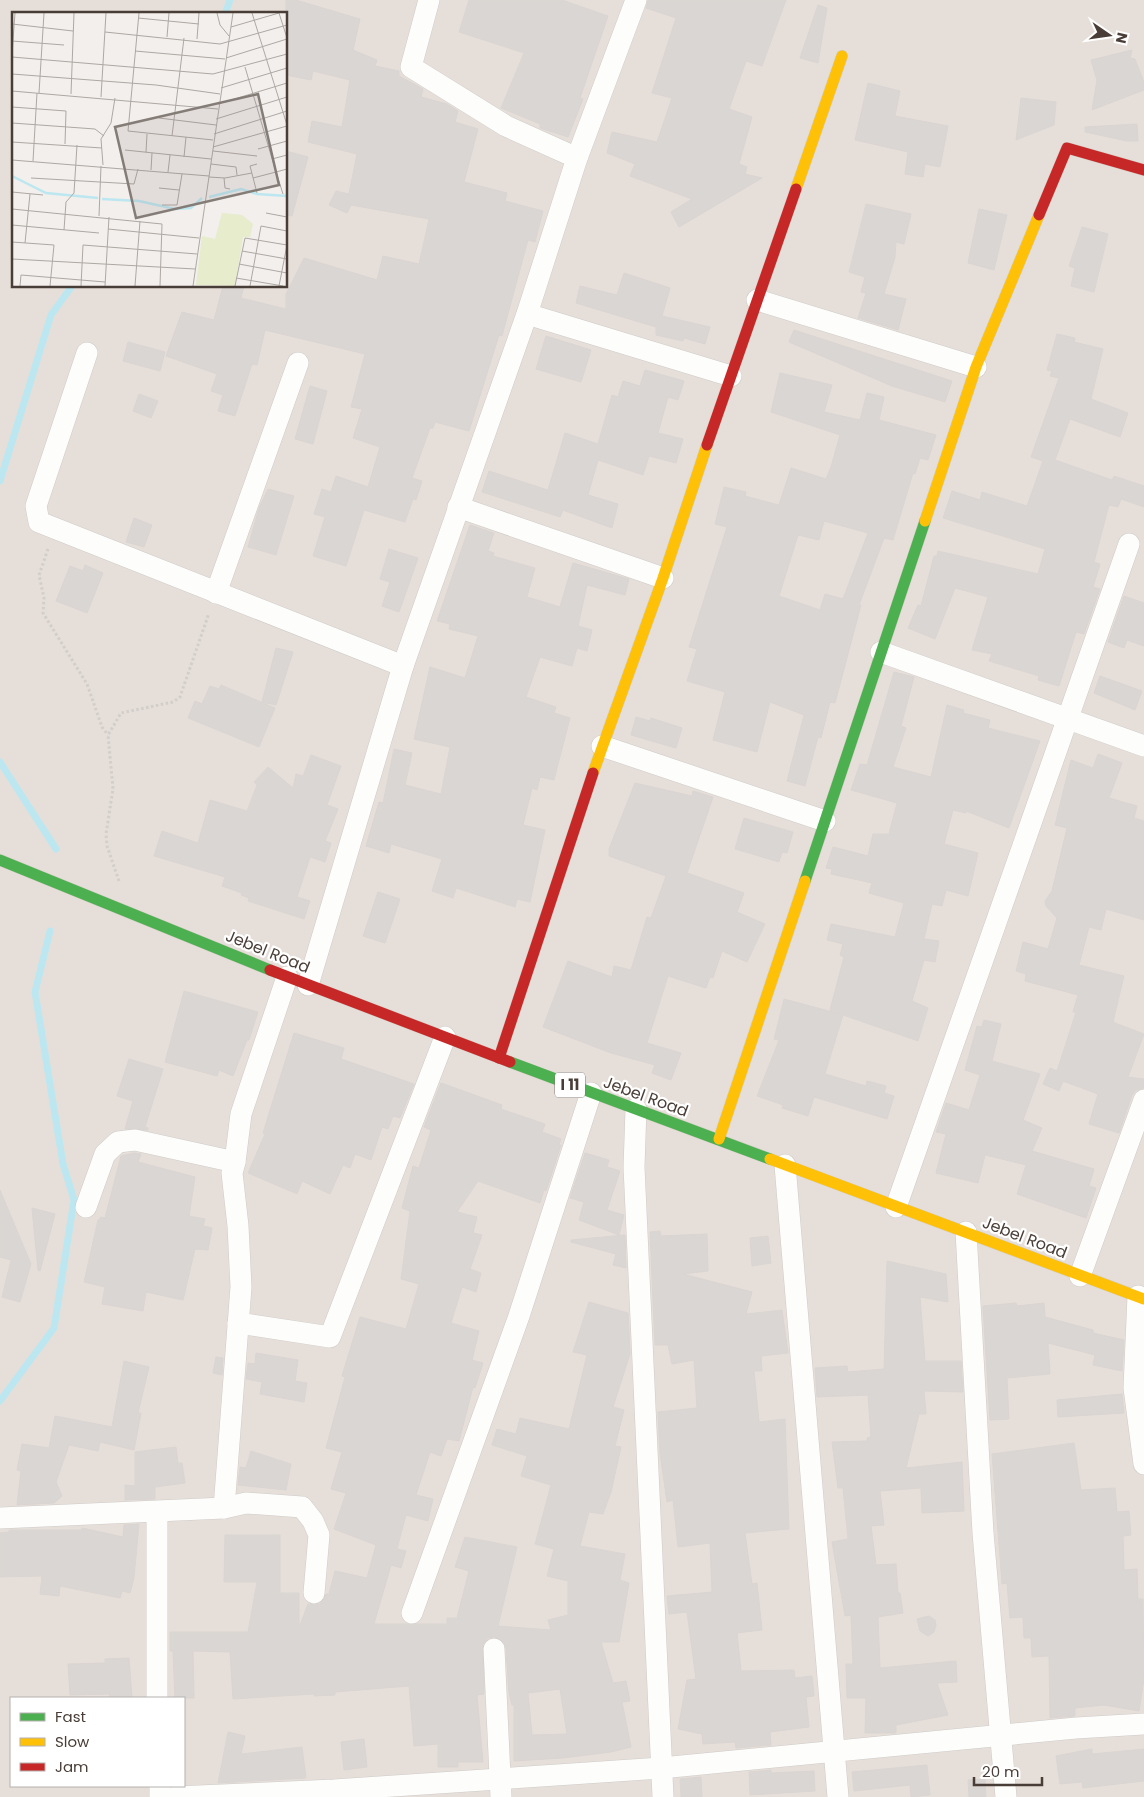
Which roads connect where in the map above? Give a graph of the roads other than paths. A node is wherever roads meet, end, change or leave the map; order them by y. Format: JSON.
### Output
{"nodes":[{"id":1,"x":429,"y":0,"type":"edge"},
{"id":2,"x":636,"y":0,"type":"edge"},
{"id":3,"x":842,"y":56,"type":"dead end"},
{"id":4,"x":576,"y":158,"type":"junction"},
{"id":5,"x":1144,"y":170,"type":"edge"},
{"id":6,"x":757,"y":300,"type":"junction"},
{"id":7,"x":527,"y":314,"type":"junction"},
{"id":8,"x":87,"y":353,"type":"dead end"},
{"id":9,"x":298,"y":363,"type":"dead end"},
{"id":10,"x":976,"y":367,"type":"junction"},
{"id":11,"x":730,"y":376,"type":"junction"},
{"id":12,"x":458,"y":507,"type":"junction"},
{"id":13,"x":1128,"y":544,"type":"dead end"},
{"id":14,"x":663,"y":578,"type":"junction"},
{"id":15,"x":216,"y":593,"type":"junction"},
{"id":16,"x":881,"y":652,"type":"junction"},
{"id":17,"x":403,"y":666,"type":"junction"},
{"id":18,"x":1068,"y":719,"type":"junction"},
{"id":19,"x":602,"y":746,"type":"junction"},
{"id":20,"x":1144,"y":746,"type":"edge"},
{"id":21,"x":825,"y":821,"type":"junction"},
{"id":22,"x":0,"y":860,"type":"edge"},
{"id":23,"x":287,"y":977,"type":"junction"},
{"id":24,"x":308,"y":984,"type":"junction"},
{"id":25,"x":445,"y":1037,"type":"junction"},
{"id":26,"x":499,"y":1058,"type":"junction"},
{"id":27,"x":591,"y":1093,"type":"junction"},
{"id":28,"x":1144,"y":1100,"type":"edge"},
{"id":29,"x":636,"y":1110,"type":"junction"},
{"id":30,"x":719,"y":1138,"type":"junction"},
{"id":31,"x":235,"y":1162,"type":"junction"},
{"id":32,"x":786,"y":1166,"type":"junction"},
{"id":33,"x":86,"y":1207,"type":"dead end"},
{"id":34,"x":896,"y":1207,"type":"junction"},
{"id":35,"x":966,"y":1232,"type":"junction"},
{"id":36,"x":1080,"y":1276,"type":"junction"},
{"id":37,"x":1141,"y":1298,"type":"edge"},
{"id":38,"x":238,"y":1323,"type":"junction"},
{"id":39,"x":1144,"y":1464,"type":"edge"},
{"id":40,"x":224,"y":1508,"type":"junction"},
{"id":41,"x":157,"y":1512,"type":"junction"},
{"id":42,"x":0,"y":1518,"type":"edge"},
{"id":43,"x":314,"y":1593,"type":"dead end"},
{"id":44,"x":412,"y":1614,"type":"dead end"},
{"id":45,"x":494,"y":1649,"type":"dead end"},
{"id":46,"x":157,"y":1697,"type":"edge"},
{"id":47,"x":1144,"y":1724,"type":"edge"},
{"id":48,"x":1001,"y":1735,"type":"junction"},
{"id":49,"x":834,"y":1750,"type":"junction"},
{"id":50,"x":661,"y":1768,"type":"junction"},
{"id":51,"x":500,"y":1788,"type":"edge"},
{"id":52,"x":334,"y":1793,"type":"edge"},
{"id":53,"x":175,"y":1797,"type":"edge"},
{"id":54,"x":663,"y":1797,"type":"edge"},
{"id":55,"x":838,"y":1797,"type":"edge"},
{"id":56,"x":1006,"y":1797,"type":"edge"}],
"edges":[{"from":1,"to":4,"type":"street"},
{"from":2,"to":4,"type":"street"},
{"from":3,"to":6,"type":"street"},
{"from":4,"to":7,"type":"street"},
{"from":5,"to":10,"type":"street"},
{"from":6,"to":10,"type":"street"},
{"from":6,"to":11,"type":"street"},
{"from":7,"to":11,"type":"street"},
{"from":7,"to":12,"type":"street"},
{"from":8,"to":15,"type":"street"},
{"from":9,"to":15,"type":"street"},
{"from":10,"to":16,"type":"street"},
{"from":11,"to":14,"type":"street"},
{"from":12,"to":14,"type":"street"},
{"from":12,"to":17,"type":"street"},
{"from":13,"to":18,"type":"street"},
{"from":14,"to":19,"type":"street"},
{"from":15,"to":17,"type":"street"},
{"from":16,"to":18,"type":"street"},
{"from":16,"to":21,"type":"street"},
{"from":17,"to":24,"type":"street"},
{"from":18,"to":20,"type":"street"},
{"from":18,"to":34,"type":"street"},
{"from":19,"to":21,"type":"street"},
{"from":19,"to":26,"type":"street"},
{"from":21,"to":30,"type":"street"},
{"from":22,"to":23,"type":"street","name":"Jebel Road","number":"I 11"},
{"from":23,"to":24,"type":"street","name":"Jebel Road","number":"I 11"},
{"from":23,"to":31,"type":"street"},
{"from":24,"to":25,"type":"street","name":"Jebel Road","number":"I 11"},
{"from":25,"to":26,"type":"street","name":"Jebel Road","number":"I 11"},
{"from":25,"to":38,"type":"street"},
{"from":26,"to":27,"type":"street","name":"Jebel Road","number":"I 11"},
{"from":27,"to":29,"type":"street","name":"Jebel Road","number":"I 11"},
{"from":27,"to":44,"type":"street"},
{"from":28,"to":36,"type":"street"},
{"from":29,"to":30,"type":"street","name":"Jebel Road","number":"I 11"},
{"from":29,"to":50,"type":"street"},
{"from":30,"to":32,"type":"street","name":"Jebel Road","number":"I 11"},
{"from":31,"to":33,"type":"street"},
{"from":31,"to":38,"type":"street"},
{"from":32,"to":34,"type":"street","name":"Jebel Road","number":"I 11"},
{"from":32,"to":49,"type":"street"},
{"from":34,"to":35,"type":"street","name":"Jebel Road","number":"I 11"},
{"from":35,"to":36,"type":"street","name":"Jebel Road","number":"I 11"},
{"from":35,"to":48,"type":"street"},
{"from":36,"to":37,"type":"street","name":"Jebel Road","number":"I 11"},
{"from":37,"to":39,"type":"street"},
{"from":38,"to":40,"type":"street"},
{"from":40,"to":41,"type":"street"},
{"from":40,"to":43,"type":"street"},
{"from":41,"to":42,"type":"street"},
{"from":41,"to":46,"type":"street"},
{"from":45,"to":51,"type":"street"},
{"from":47,"to":48,"type":"street"},
{"from":48,"to":49,"type":"street"},
{"from":48,"to":56,"type":"street"},
{"from":49,"to":50,"type":"street"},
{"from":49,"to":55,"type":"street"},
{"from":50,"to":51,"type":"street"},
{"from":50,"to":54,"type":"street"},
{"from":51,"to":52,"type":"street"},
{"from":52,"to":53,"type":"street"}]}
